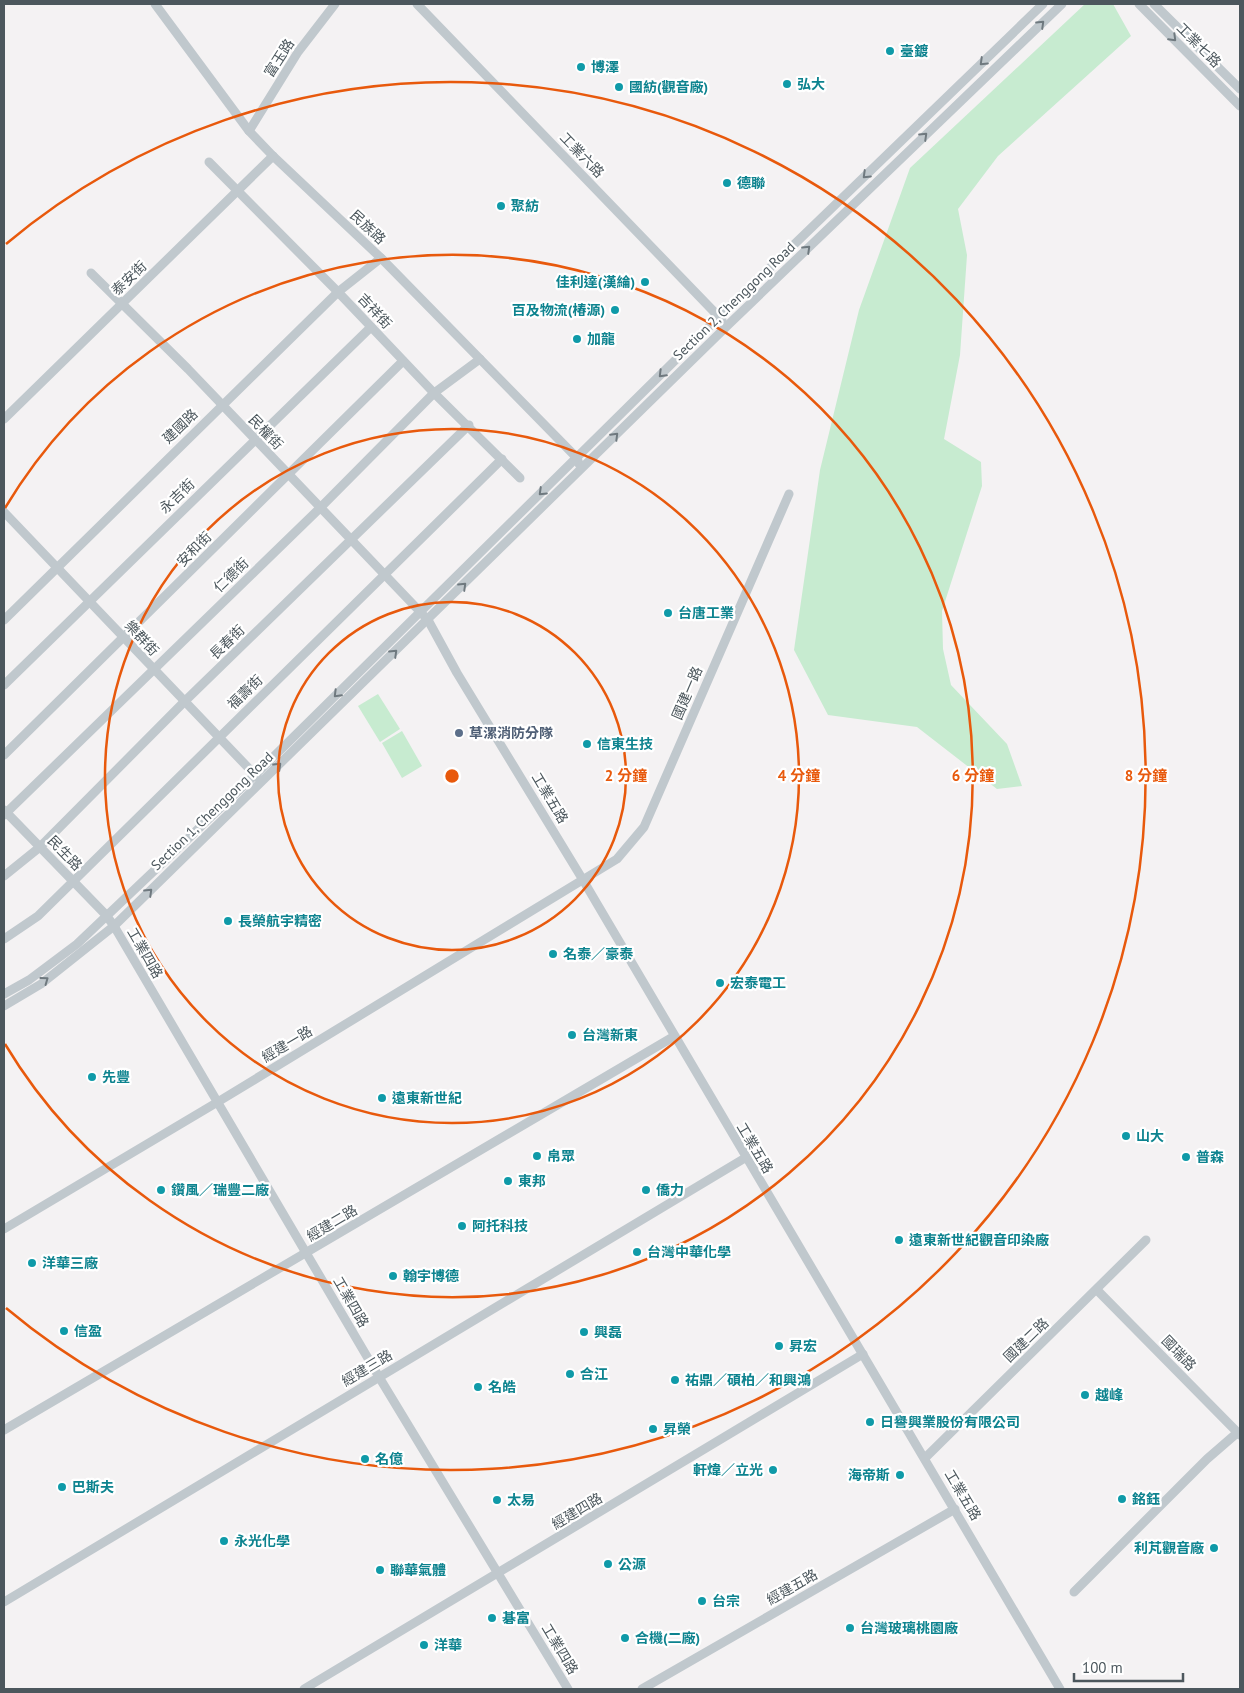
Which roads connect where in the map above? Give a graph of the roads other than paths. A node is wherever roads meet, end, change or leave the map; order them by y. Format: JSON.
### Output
{"nodes":[{"id":1,"x":155,"y":4,"type":"edge"},
{"id":2,"x":335,"y":4,"type":"edge"},
{"id":3,"x":417,"y":4,"type":"edge"},
{"id":4,"x":1043,"y":4,"type":"edge"},
{"id":5,"x":1062,"y":4,"type":"edge"},
{"id":6,"x":1139,"y":4,"type":"edge"},
{"id":7,"x":1154,"y":4,"type":"edge"},
{"id":8,"x":1240,"y":89,"type":"edge"},
{"id":9,"x":1240,"y":106,"type":"edge"},
{"id":10,"x":249,"y":131,"type":"junction"},
{"id":11,"x":273,"y":156,"type":"junction"},
{"id":12,"x":209,"y":162,"type":"dead end"},
{"id":13,"x":238,"y":192,"type":"junction"},
{"id":14,"x":382,"y":258,"type":"junction"},
{"id":15,"x":91,"y":273,"type":"dead end"},
{"id":16,"x":338,"y":292,"type":"junction"},
{"id":17,"x":122,"y":303,"type":"junction"},
{"id":18,"x":719,"y":317,"type":"junction"},
{"id":19,"x":728,"y":325,"type":"junction"},
{"id":20,"x":371,"y":327,"type":"junction"},
{"id":21,"x":480,"y":359,"type":"junction"},
{"id":22,"x":403,"y":361,"type":"junction"},
{"id":23,"x":434,"y":393,"type":"junction"},
{"id":24,"x":221,"y":405,"type":"junction"},
{"id":25,"x":4,"y":419,"type":"edge"},
{"id":26,"x":469,"y":426,"type":"junction"},
{"id":27,"x":254,"y":440,"type":"junction"},
{"id":28,"x":577,"y":458,"type":"junction"},
{"id":29,"x":502,"y":459,"type":"junction"},
{"id":30,"x":581,"y":470,"type":"junction"},
{"id":31,"x":288,"y":474,"type":"junction"},
{"id":32,"x":520,"y":478,"type":"dead end"},
{"id":33,"x":788,"y":494,"type":"dead end"},
{"id":34,"x":320,"y":508,"type":"junction"},
{"id":35,"x":4,"y":512,"type":"edge"},
{"id":36,"x":352,"y":540,"type":"junction"},
{"id":37,"x":56,"y":569,"type":"junction"},
{"id":38,"x":386,"y":574,"type":"junction"},
{"id":39,"x":89,"y":602,"type":"junction"},
{"id":40,"x":422,"y":611,"type":"junction"},
{"id":41,"x":4,"y":620,"type":"edge"},
{"id":42,"x":428,"y":620,"type":"junction"},
{"id":43,"x":124,"y":638,"type":"junction"},
{"id":44,"x":153,"y":669,"type":"junction"},
{"id":45,"x":4,"y":685,"type":"edge"},
{"id":46,"x":185,"y":701,"type":"junction"},
{"id":47,"x":219,"y":736,"type":"junction"},
{"id":48,"x":4,"y":755,"type":"edge"},
{"id":49,"x":259,"y":778,"type":"junction"},
{"id":50,"x":5,"y":812,"type":"edge"},
{"id":51,"x":40,"y":847,"type":"junction"},
{"id":52,"x":4,"y":876,"type":"edge"},
{"id":53,"x":583,"y":880,"type":"junction"},
{"id":54,"x":72,"y":881,"type":"junction"},
{"id":55,"x":106,"y":915,"type":"junction"},
{"id":56,"x":114,"y":926,"type":"junction"},
{"id":57,"x":4,"y":939,"type":"edge"},
{"id":58,"x":4,"y":994,"type":"edge"},
{"id":59,"x":4,"y":1006,"type":"edge"},
{"id":60,"x":674,"y":1037,"type":"junction"},
{"id":61,"x":216,"y":1102,"type":"junction"},
{"id":62,"x":745,"y":1158,"type":"junction"},
{"id":63,"x":4,"y":1228,"type":"edge"},
{"id":64,"x":1146,"y":1240,"type":"dead end"},
{"id":65,"x":307,"y":1254,"type":"junction"},
{"id":66,"x":1097,"y":1290,"type":"junction"},
{"id":67,"x":863,"y":1354,"type":"junction"},
{"id":68,"x":379,"y":1377,"type":"junction"},
{"id":69,"x":4,"y":1430,"type":"edge"},
{"id":70,"x":1239,"y":1434,"type":"edge"},
{"id":71,"x":925,"y":1458,"type":"junction"},
{"id":72,"x":955,"y":1509,"type":"junction"},
{"id":73,"x":498,"y":1574,"type":"junction"},
{"id":74,"x":1074,"y":1592,"type":"dead end"},
{"id":75,"x":4,"y":1602,"type":"edge"},
{"id":76,"x":304,"y":1689,"type":"edge"},
{"id":77,"x":568,"y":1689,"type":"edge"},
{"id":78,"x":642,"y":1689,"type":"edge"},
{"id":79,"x":1060,"y":1689,"type":"edge"}],
"edges":[{"from":1,"to":10,"type":"street","name":"民族路"},
{"from":2,"to":10,"type":"street","name":"富玉路"},
{"from":3,"to":18,"type":"street","name":"工業六路"},
{"from":4,"to":18,"type":"street","name":"Section 2, Chenggong Road","one_way":true},
{"from":19,"to":5,"type":"street","name":"Section 2, Chenggong Road","one_way":true},
{"from":6,"to":9,"type":"street","name":"工業七路","one_way":true},
{"from":7,"to":8,"type":"street","name":"工業七路"},
{"from":10,"to":11,"type":"street","name":"民族路"},
{"from":11,"to":13,"type":"street","name":"泰安街"},
{"from":11,"to":14,"type":"street","name":"民族路"},
{"from":12,"to":13,"type":"street","name":"吉祥街"},
{"from":13,"to":16,"type":"street","name":"吉祥街"},
{"from":13,"to":17,"type":"street","name":"泰安街"},
{"from":14,"to":16,"type":"street","name":"建國路"},
{"from":14,"to":21,"type":"street","name":"民族路"},
{"from":15,"to":17,"type":"street","name":"民權街"},
{"from":16,"to":20,"type":"street","name":"吉祥街"},
{"from":16,"to":24,"type":"street","name":"建國路"},
{"from":17,"to":24,"type":"street","name":"民權街"},
{"from":17,"to":25,"type":"street","name":"泰安街"},
{"from":18,"to":19,"type":"street","name":"工業六路"},
{"from":18,"to":28,"type":"street","name":"Section 2, Chenggong Road","one_way":true},
{"from":30,"to":19,"type":"street","name":"Section 2, Chenggong Road","one_way":true},
{"from":20,"to":22,"type":"street","name":"吉祥街"},
{"from":20,"to":27,"type":"street","name":"永吉街"},
{"from":21,"to":23,"type":"street","name":"仁德街"},
{"from":21,"to":28,"type":"street","name":"民族路"},
{"from":22,"to":23,"type":"street","name":"吉祥街"},
{"from":22,"to":31,"type":"street","name":"安和街"},
{"from":23,"to":26,"type":"street","name":"吉祥街"},
{"from":23,"to":34,"type":"street","name":"仁德街"},
{"from":24,"to":27,"type":"street","name":"民權街"},
{"from":24,"to":37,"type":"street","name":"建國路"},
{"from":26,"to":29,"type":"street","name":"吉祥街"},
{"from":26,"to":36,"type":"street","name":"長春街"},
{"from":27,"to":31,"type":"street","name":"民權街"},
{"from":27,"to":39,"type":"street","name":"永吉街"},
{"from":28,"to":30,"type":"street"},
{"from":28,"to":40,"type":"street","name":"Section 2, Chenggong Road","one_way":true},
{"from":29,"to":32,"type":"street","name":"吉祥街"},
{"from":29,"to":38,"type":"street","name":"福壽街"},
{"from":42,"to":30,"type":"street","name":"Section 2, Chenggong Road","one_way":true},
{"from":31,"to":34,"type":"street","name":"民權街"},
{"from":31,"to":43,"type":"street","name":"安和街"},
{"from":33,"to":53,"type":"street","name":"國建一路"},
{"from":34,"to":36,"type":"street","name":"民權街"},
{"from":34,"to":44,"type":"street","name":"仁德街"},
{"from":35,"to":37,"type":"street","name":"樂群街"},
{"from":36,"to":38,"type":"street","name":"民權街"},
{"from":36,"to":46,"type":"street","name":"長春街"},
{"from":37,"to":39,"type":"street","name":"樂群街"},
{"from":37,"to":41,"type":"street","name":"建國路"},
{"from":38,"to":40,"type":"street","name":"民權街"},
{"from":38,"to":47,"type":"street","name":"福壽街"},
{"from":39,"to":43,"type":"street","name":"樂群街"},
{"from":39,"to":45,"type":"street","name":"永吉街"},
{"from":40,"to":42,"type":"street","name":"工業五路"},
{"from":40,"to":49,"type":"street","name":"Section 1, Chenggong Road","one_way":true},
{"from":49,"to":42,"type":"street","name":"Section 1, Chenggong Road","one_way":true},
{"from":42,"to":53,"type":"street","name":"工業五路"},
{"from":43,"to":44,"type":"street","name":"樂群街"},
{"from":43,"to":48,"type":"street","name":"安和街"},
{"from":44,"to":46,"type":"street","name":"樂群街"},
{"from":44,"to":50,"type":"street","name":"仁德街"},
{"from":46,"to":47,"type":"street","name":"樂群街"},
{"from":46,"to":51,"type":"street","name":"長春街"},
{"from":47,"to":49,"type":"street","name":"樂群街"},
{"from":47,"to":54,"type":"street","name":"福壽街"},
{"from":49,"to":55,"type":"street","name":"Section 1, Chenggong Road"},
{"from":56,"to":49,"type":"street","name":"Section 1, Chenggong Road","one_way":true},
{"from":50,"to":51,"type":"street","name":"民生路"},
{"from":51,"to":52,"type":"street","name":"長春街"},
{"from":51,"to":54,"type":"street","name":"民生路"},
{"from":53,"to":60,"type":"street","name":"工業五路"},
{"from":53,"to":61,"type":"street","name":"經建一路"},
{"from":54,"to":55,"type":"street","name":"民生路"},
{"from":54,"to":57,"type":"street","name":"福壽街"},
{"from":55,"to":56,"type":"street","name":"民生路"},
{"from":55,"to":58,"type":"street","name":"Section 1, Chenggong Road"},
{"from":59,"to":56,"type":"street","name":"Section 1, Chenggong Road","one_way":true},
{"from":56,"to":61,"type":"street","name":"工業四路"},
{"from":60,"to":62,"type":"street","name":"工業五路"},
{"from":60,"to":65,"type":"street","name":"經建二路"},
{"from":61,"to":63,"type":"street","name":"經建一路"},
{"from":61,"to":65,"type":"street","name":"工業四路"},
{"from":62,"to":67,"type":"street","name":"工業五路"},
{"from":62,"to":68,"type":"street","name":"經建三路"},
{"from":64,"to":66,"type":"street","name":"國建二路"},
{"from":65,"to":68,"type":"street","name":"工業四路"},
{"from":65,"to":69,"type":"street","name":"經建二路"},
{"from":66,"to":70,"type":"street","name":"國瑞路"},
{"from":66,"to":71,"type":"street","name":"國建二路"},
{"from":67,"to":71,"type":"street","name":"工業五路"},
{"from":67,"to":73,"type":"street","name":"經建四路"},
{"from":68,"to":73,"type":"street","name":"工業四路"},
{"from":68,"to":75,"type":"street","name":"經建三路"},
{"from":70,"to":74,"type":"street"},
{"from":71,"to":72,"type":"street","name":"工業五路"},
{"from":72,"to":78,"type":"street","name":"經建五路"},
{"from":72,"to":79,"type":"street","name":"工業五路"},
{"from":73,"to":76,"type":"street","name":"經建四路"},
{"from":73,"to":77,"type":"street","name":"工業四路"}]}
